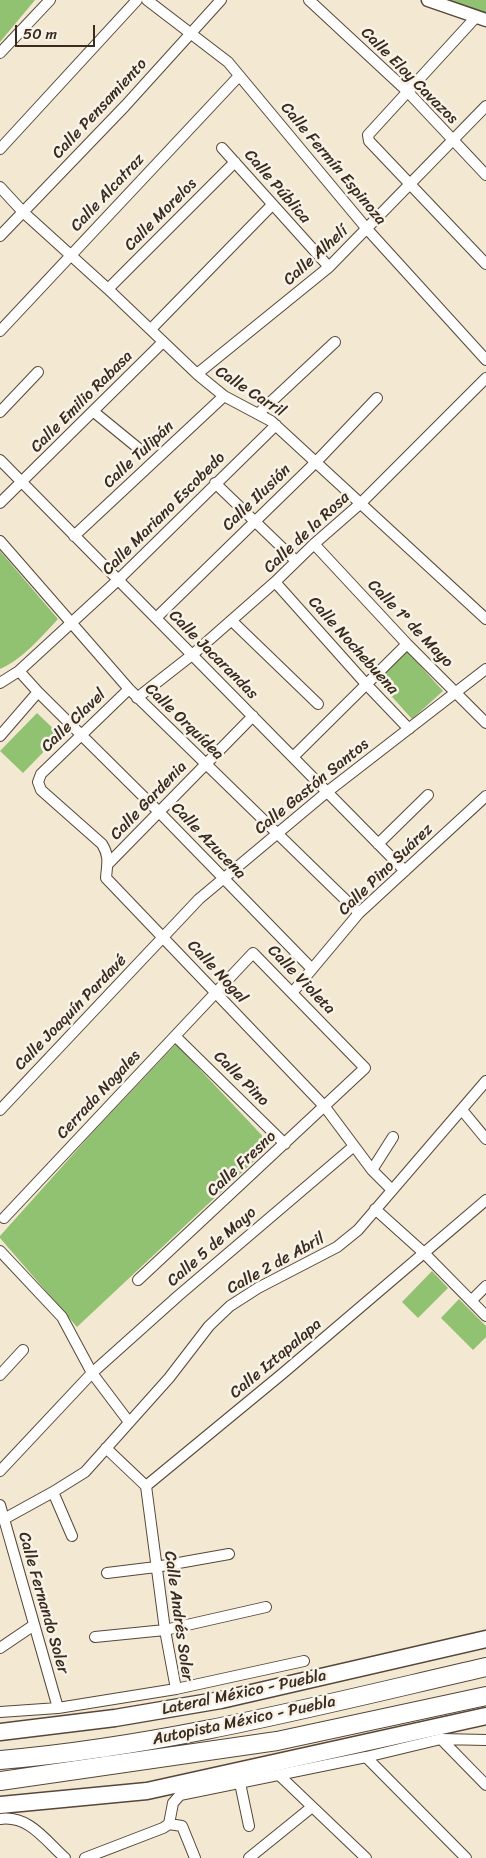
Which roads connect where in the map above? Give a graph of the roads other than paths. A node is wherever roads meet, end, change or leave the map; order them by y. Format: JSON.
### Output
{"nodes":[{"id":1,"x":50,"y":0,"type":"edge"},
{"id":2,"x":137,"y":0,"type":"edge"},
{"id":3,"x":147,"y":0,"type":"edge"},
{"id":4,"x":221,"y":0,"type":"edge"},
{"id":5,"x":309,"y":0,"type":"edge"},
{"id":6,"x":428,"y":0,"type":"edge"},
{"id":7,"x":481,"y":19,"type":"edge"},
{"id":8,"x":191,"y":34,"type":"junction"},
{"id":9,"x":0,"y":53,"type":"edge"},
{"id":10,"x":239,"y":76,"type":"junction"},
{"id":11,"x":407,"y":91,"type":"junction"},
{"id":12,"x":486,"y":106,"type":"edge"},
{"id":13,"x":453,"y":140,"type":"junction"},
{"id":14,"x":222,"y":148,"type":"dead end"},
{"id":15,"x":0,"y":149,"type":"edge"},
{"id":16,"x":235,"y":162,"type":"junction"},
{"id":17,"x":486,"y":175,"type":"edge"},
{"id":18,"x":410,"y":184,"type":"junction"},
{"id":19,"x":0,"y":187,"type":"edge"},
{"id":20,"x":272,"y":205,"type":"junction"},
{"id":21,"x":23,"y":212,"type":"junction"},
{"id":22,"x":368,"y":229,"type":"junction"},
{"id":23,"x":0,"y":236,"type":"edge"},
{"id":24,"x":70,"y":255,"type":"junction"},
{"id":25,"x":486,"y":264,"type":"edge"},
{"id":26,"x":329,"y":267,"type":"junction"},
{"id":27,"x":108,"y":289,"type":"junction"},
{"id":28,"x":150,"y":329,"type":"junction"},
{"id":29,"x":0,"y":331,"type":"edge"},
{"id":30,"x":163,"y":342,"type":"junction"},
{"id":31,"x":335,"y":342,"type":"dead end"},
{"id":32,"x":486,"y":360,"type":"edge"},
{"id":33,"x":38,"y":372,"type":"dead end"},
{"id":34,"x":197,"y":374,"type":"junction"},
{"id":35,"x":486,"y":378,"type":"edge"},
{"id":36,"x":224,"y":396,"type":"junction"},
{"id":37,"x":377,"y":398,"type":"dead end"},
{"id":38,"x":0,"y":412,"type":"edge"},
{"id":39,"x":94,"y":412,"type":"junction"},
{"id":40,"x":260,"y":414,"type":"junction"},
{"id":41,"x":276,"y":425,"type":"junction"},
{"id":42,"x":138,"y":448,"type":"dead end"},
{"id":43,"x":0,"y":460,"type":"edge"},
{"id":44,"x":316,"y":462,"type":"junction"},
{"id":45,"x":22,"y":482,"type":"junction"},
{"id":46,"x":215,"y":483,"type":"junction"},
{"id":47,"x":361,"y":503,"type":"junction"},
{"id":48,"x":0,"y":504,"type":"edge"},
{"id":49,"x":254,"y":522,"type":"junction"},
{"id":50,"x":74,"y":536,"type":"junction"},
{"id":51,"x":0,"y":541,"type":"edge"},
{"id":52,"x":314,"y":544,"type":"junction"},
{"id":53,"x":296,"y":561,"type":"junction"},
{"id":54,"x":118,"y":580,"type":"junction"},
{"id":55,"x":275,"y":582,"type":"junction"},
{"id":56,"x":156,"y":618,"type":"junction"},
{"id":57,"x":486,"y":619,"type":"edge"},
{"id":58,"x":232,"y":621,"type":"junction"},
{"id":59,"x":72,"y":623,"type":"junction"},
{"id":60,"x":407,"y":644,"type":"junction"},
{"id":61,"x":192,"y":655,"type":"junction"},
{"id":62,"x":486,"y":669,"type":"edge"},
{"id":63,"x":19,"y":671,"type":"junction"},
{"id":64,"x":0,"y":683,"type":"edge"},
{"id":65,"x":366,"y":684,"type":"junction"},
{"id":66,"x":128,"y":689,"type":"junction"},
{"id":67,"x":38,"y":692,"type":"junction"},
{"id":68,"x":455,"y":693,"type":"junction"},
{"id":69,"x":137,"y":698,"type":"junction"},
{"id":70,"x":318,"y":704,"type":"dead end"},
{"id":71,"x":253,"y":716,"type":"junction"},
{"id":72,"x":486,"y":723,"type":"edge"},
{"id":73,"x":409,"y":729,"type":"junction"},
{"id":74,"x":81,"y":735,"type":"junction"},
{"id":75,"x":0,"y":736,"type":"edge"},
{"id":76,"x":293,"y":757,"type":"junction"},
{"id":77,"x":206,"y":764,"type":"junction"},
{"id":78,"x":41,"y":774,"type":"joint"},
{"id":79,"x":327,"y":792,"type":"junction"},
{"id":80,"x":428,"y":795,"type":"dead end"},
{"id":81,"x":486,"y":796,"type":"edge"},
{"id":82,"x":159,"y":812,"type":"junction"},
{"id":83,"x":277,"y":833,"type":"junction"},
{"id":84,"x":378,"y":844,"type":"junction"},
{"id":85,"x":109,"y":863,"type":"junction"},
{"id":86,"x":405,"y":871,"type":"junction"},
{"id":87,"x":224,"y":878,"type":"junction"},
{"id":88,"x":359,"y":913,"type":"junction"},
{"id":89,"x":163,"y":937,"type":"junction"},
{"id":90,"x":312,"y":969,"type":"junction"},
{"id":91,"x":215,"y":992,"type":"junction"},
{"id":92,"x":292,"y":992,"type":"junction"},
{"id":93,"x":175,"y":1036,"type":"junction"},
{"id":94,"x":365,"y":1068,"type":"joint"},
{"id":95,"x":486,"y":1081,"type":"edge"},
{"id":96,"x":325,"y":1107,"type":"junction"},
{"id":97,"x":0,"y":1110,"type":"edge"},
{"id":98,"x":462,"y":1110,"type":"junction"},
{"id":99,"x":393,"y":1137,"type":"dead end"},
{"id":100,"x":486,"y":1139,"type":"edge"},
{"id":101,"x":285,"y":1144,"type":"junction"},
{"id":102,"x":354,"y":1146,"type":"junction"},
{"id":103,"x":372,"y":1170,"type":"junction"},
{"id":104,"x":392,"y":1190,"type":"junction"},
{"id":105,"x":486,"y":1200,"type":"edge"},
{"id":106,"x":375,"y":1209,"type":"junction"},
{"id":107,"x":4,"y":1218,"type":"dead end"},
{"id":108,"x":0,"y":1251,"type":"edge"},
{"id":109,"x":424,"y":1253,"type":"junction"},
{"id":110,"x":138,"y":1280,"type":"dead end"},
{"id":111,"x":486,"y":1286,"type":"edge"},
{"id":112,"x":472,"y":1300,"type":"junction"},
{"id":113,"x":486,"y":1316,"type":"edge"},
{"id":114,"x":23,"y":1350,"type":"dead end"},
{"id":115,"x":92,"y":1373,"type":"junction"},
{"id":116,"x":0,"y":1375,"type":"edge"},
{"id":117,"x":129,"y":1422,"type":"junction"},
{"id":118,"x":106,"y":1448,"type":"junction"},
{"id":119,"x":0,"y":1471,"type":"edge"},
{"id":120,"x":146,"y":1486,"type":"junction"},
{"id":121,"x":53,"y":1492,"type":"junction"},
{"id":122,"x":0,"y":1506,"type":"edge"},
{"id":123,"x":4,"y":1519,"type":"junction"},
{"id":124,"x":72,"y":1536,"type":"dead end"},
{"id":125,"x":229,"y":1554,"type":"dead end"},
{"id":126,"x":156,"y":1567,"type":"junction"},
{"id":127,"x":107,"y":1573,"type":"dead end"},
{"id":128,"x":266,"y":1607,"type":"dead end"},
{"id":129,"x":34,"y":1625,"type":"junction"},
{"id":130,"x":165,"y":1630,"type":"junction"},
{"id":131,"x":95,"y":1637,"type":"dead end"},
{"id":132,"x":486,"y":1639,"type":"edge"},
{"id":133,"x":0,"y":1648,"type":"edge"},
{"id":134,"x":304,"y":1661,"type":"dead end"},
{"id":135,"x":486,"y":1667,"type":"edge"},
{"id":136,"x":176,"y":1689,"type":"junction"},
{"id":137,"x":486,"y":1696,"type":"edge"},
{"id":138,"x":58,"y":1708,"type":"junction"},
{"id":139,"x":0,"y":1712,"type":"edge"},
{"id":140,"x":486,"y":1716,"type":"edge"},
{"id":141,"x":0,"y":1732,"type":"edge"},
{"id":142,"x":441,"y":1739,"type":"junction"},
{"id":143,"x":486,"y":1740,"type":"edge"},
{"id":144,"x":366,"y":1757,"type":"junction"},
{"id":145,"x":0,"y":1760,"type":"edge"},
{"id":146,"x":279,"y":1776,"type":"junction"},
{"id":147,"x":0,"y":1780,"type":"edge"},
{"id":148,"x":240,"y":1783,"type":"junction"},
{"id":149,"x":486,"y":1785,"type":"edge"},
{"id":150,"x":0,"y":1805,"type":"edge"},
{"id":151,"x":312,"y":1807,"type":"junction"},
{"id":152,"x":19,"y":1811,"type":"junction"},
{"id":153,"x":0,"y":1819,"type":"edge"},
{"id":154,"x":169,"y":1824,"type":"junction"},
{"id":155,"x":249,"y":1826,"type":"dead end"},
{"id":156,"x":65,"y":1858,"type":"edge"},
{"id":157,"x":84,"y":1858,"type":"edge"},
{"id":158,"x":195,"y":1858,"type":"edge"},
{"id":159,"x":248,"y":1858,"type":"edge"},
{"id":160,"x":366,"y":1858,"type":"edge"},
{"id":161,"x":466,"y":1858,"type":"edge"}],
"edges":[{"from":1,"to":9,"type":"street"},
{"from":2,"to":15,"type":"street"},
{"from":3,"to":8,"type":"street","name":"Calle Fermín Espinoza"},
{"from":4,"to":8,"type":"street","name":"Calle Pensamiento"},
{"from":5,"to":11,"type":"street","name":"Calle Eloy Cavazos"},
{"from":6,"to":7,"type":"street"},
{"from":7,"to":11,"type":"street"},
{"from":8,"to":10,"type":"street","name":"Calle Fermín Espinoza"},
{"from":8,"to":21,"type":"street","name":"Calle Pensamiento"},
{"from":10,"to":22,"type":"street","name":"Calle Fermín Espinoza"},
{"from":10,"to":24,"type":"street","name":"Calle Alcatraz"},
{"from":11,"to":13,"type":"street","name":"Calle Eloy Cavazos"},
{"from":11,"to":18,"type":"street"},
{"from":12,"to":13,"type":"street","name":"Calle Alhelí"},
{"from":13,"to":17,"type":"street","name":"Calle Eloy Cavazos"},
{"from":13,"to":18,"type":"street","name":"Calle Alhelí"},
{"from":14,"to":16,"type":"street","name":"Calle Pública"},
{"from":16,"to":20,"type":"street","name":"Calle Pública"},
{"from":16,"to":27,"type":"street","name":"Calle Morelos"},
{"from":18,"to":22,"type":"street","name":"Calle Alhelí"},
{"from":18,"to":25,"type":"street"},
{"from":19,"to":21,"type":"street","name":"Calle Carril"},
{"from":20,"to":26,"type":"street","name":"Calle Pública"},
{"from":20,"to":28,"type":"street"},
{"from":21,"to":23,"type":"street","name":"Calle Pensamiento"},
{"from":21,"to":24,"type":"street","name":"Calle Carril"},
{"from":22,"to":26,"type":"street","name":"Calle Alhelí"},
{"from":22,"to":32,"type":"street","name":"Calle Fermín Espinoza"},
{"from":24,"to":27,"type":"street","name":"Calle Carril"},
{"from":24,"to":29,"type":"street","name":"Calle Alcatraz"},
{"from":26,"to":34,"type":"street","name":"Calle Alhelí"},
{"from":27,"to":28,"type":"street","name":"Calle Carril"},
{"from":28,"to":30,"type":"street","name":"Calle Carril"},
{"from":30,"to":34,"type":"street","name":"Calle Carril"},
{"from":30,"to":39,"type":"street","name":"Calle Emilio Rabasa"},
{"from":31,"to":40,"type":"street"},
{"from":33,"to":38,"type":"street"},
{"from":34,"to":36,"type":"street","name":"Calle Carril"},
{"from":35,"to":47,"type":"street","name":"Calle de la Rosa"},
{"from":36,"to":40,"type":"street","name":"Calle Carril"},
{"from":36,"to":50,"type":"street","name":"Calle Tulipán"},
{"from":37,"to":44,"type":"street","name":"Calle Ilusión"},
{"from":39,"to":42,"type":"street"},
{"from":39,"to":45,"type":"street","name":"Calle Emilio Rabasa"},
{"from":40,"to":41,"type":"street","name":"Calle Carril"},
{"from":41,"to":44,"type":"street","name":"Calle Carril"},
{"from":41,"to":46,"type":"street","name":"Calle Mariano Escobedo"},
{"from":43,"to":45,"type":"street","name":"Calle Jacarandas"},
{"from":44,"to":47,"type":"street","name":"Calle Carril"},
{"from":44,"to":49,"type":"street","name":"Calle Ilusión"},
{"from":45,"to":48,"type":"street"},
{"from":45,"to":50,"type":"street","name":"Calle Jacarandas"},
{"from":46,"to":49,"type":"street"},
{"from":46,"to":54,"type":"street","name":"Calle Mariano Escobedo"},
{"from":47,"to":52,"type":"street","name":"Calle de la Rosa"},
{"from":47,"to":57,"type":"street","name":"Calle Carril"},
{"from":49,"to":53,"type":"street"},
{"from":49,"to":56,"type":"street","name":"Calle Ilusión"},
{"from":50,"to":54,"type":"street","name":"Calle Jacarandas"},
{"from":51,"to":59,"type":"street","name":"Calle Orquídea"},
{"from":52,"to":53,"type":"street","name":"Calle de la Rosa"},
{"from":52,"to":60,"type":"street","name":"Calle 1º de Mayo"},
{"from":53,"to":55,"type":"street","name":"Calle de la Rosa"},
{"from":54,"to":56,"type":"street","name":"Calle Jacarandas"},
{"from":54,"to":59,"type":"street","name":"Calle Mariano Escobedo"},
{"from":55,"to":58,"type":"street","name":"Calle de la Rosa"},
{"from":55,"to":65,"type":"street","name":"Calle Nochebuena"},
{"from":56,"to":61,"type":"street","name":"Calle Jacarandas"},
{"from":58,"to":61,"type":"street","name":"Calle de la Rosa"},
{"from":58,"to":70,"type":"street"},
{"from":59,"to":63,"type":"street","name":"Calle Mariano Escobedo"},
{"from":59,"to":66,"type":"street","name":"Calle Orquídea"},
{"from":60,"to":65,"type":"street"},
{"from":60,"to":68,"type":"street","name":"Calle 1º de Mayo"},
{"from":61,"to":69,"type":"street","name":"Calle de la Rosa"},
{"from":61,"to":71,"type":"street","name":"Calle Jacarandas"},
{"from":62,"to":68,"type":"street","name":"Calle Gastón Santos"},
{"from":63,"to":64,"type":"street","name":"Calle Mariano Escobedo"},
{"from":63,"to":67,"type":"street","name":"Calle Azucena"},
{"from":65,"to":73,"type":"street","name":"Calle Nochebuena"},
{"from":65,"to":76,"type":"street"},
{"from":66,"to":69,"type":"street","name":"Calle Orquídea"},
{"from":66,"to":74,"type":"street","name":"Calle Clavel"},
{"from":67,"to":74,"type":"street","name":"Calle Azucena"},
{"from":67,"to":75,"type":"street"},
{"from":68,"to":72,"type":"street","name":"Calle 1º de Mayo"},
{"from":68,"to":73,"type":"street","name":"Calle Gastón Santos"},
{"from":69,"to":77,"type":"street","name":"Calle Orquídea"},
{"from":71,"to":76,"type":"street","name":"Calle Jacarandas"},
{"from":71,"to":77,"type":"street","name":"Calle Gardenia"},
{"from":73,"to":79,"type":"street","name":"Calle Gastón Santos"},
{"from":74,"to":78,"type":"street","name":"Calle Clavel"},
{"from":74,"to":82,"type":"street","name":"Calle Azucena"},
{"from":76,"to":79,"type":"street","name":"Calle Jacarandas"},
{"from":77,"to":82,"type":"street","name":"Calle Gardenia"},
{"from":77,"to":83,"type":"street","name":"Calle Orquídea"},
{"from":78,"to":85,"type":"street","name":"Calle Nogal"},
{"from":79,"to":83,"type":"street","name":"Calle Gastón Santos"},
{"from":79,"to":84,"type":"street","name":"Calle Jacarandas"},
{"from":80,"to":84,"type":"street"},
{"from":81,"to":86,"type":"street","name":"Calle Pino Suárez"},
{"from":82,"to":85,"type":"street","name":"Calle Gardenia"},
{"from":82,"to":87,"type":"street","name":"Calle Azucena"},
{"from":83,"to":87,"type":"street","name":"Calle Gastón Santos"},
{"from":83,"to":88,"type":"street","name":"Calle Orquídea"},
{"from":84,"to":86,"type":"street","name":"Calle Jacarandas"},
{"from":85,"to":89,"type":"street","name":"Calle Nogal"},
{"from":86,"to":88,"type":"street","name":"Calle Pino Suárez"},
{"from":87,"to":89,"type":"street","name":"Calle Gastón Santos"},
{"from":87,"to":90,"type":"street","name":"Calle Azucena"},
{"from":88,"to":90,"type":"street","name":"Calle Pino Suárez"},
{"from":89,"to":91,"type":"street","name":"Calle Nogal"},
{"from":89,"to":97,"type":"street","name":"Calle Joaquín Pardavé"},
{"from":90,"to":92,"type":"street","name":"Calle Pino Suárez"},
{"from":91,"to":92,"type":"street","name":"Calle Violeta"},
{"from":91,"to":93,"type":"street","name":"Cerrada Nogales"},
{"from":91,"to":96,"type":"street","name":"Calle Nogal"},
{"from":92,"to":94,"type":"street","name":"Calle Violeta"},
{"from":93,"to":101,"type":"street","name":"Calle Pino"},
{"from":93,"to":107,"type":"street","name":"Cerrada Nogales"},
{"from":94,"to":96,"type":"street","name":"Calle Fresno"},
{"from":95,"to":98,"type":"street","name":"Calle 2 de Abril"},
{"from":96,"to":101,"type":"street","name":"Calle Fresno"},
{"from":96,"to":102,"type":"street","name":"Calle Nogal"},
{"from":98,"to":100,"type":"street"},
{"from":98,"to":104,"type":"street","name":"Calle 2 de Abril"},
{"from":99,"to":103,"type":"street"},
{"from":101,"to":110,"type":"street","name":"Calle Fresno"},
{"from":102,"to":103,"type":"street","name":"Calle Nogal"},
{"from":102,"to":115,"type":"street","name":"Calle 5 de Mayo"},
{"from":103,"to":104,"type":"street","name":"Calle Nogal"},
{"from":104,"to":106,"type":"street","name":"Calle 2 de Abril"},
{"from":105,"to":109,"type":"street","name":"Calle Iztapalapa"},
{"from":106,"to":109,"type":"street"},
{"from":106,"to":117,"type":"street","name":"Calle 2 de Abril"},
{"from":108,"to":115,"type":"street"},
{"from":109,"to":112,"type":"street"},
{"from":109,"to":120,"type":"street","name":"Calle Iztapalapa"},
{"from":111,"to":112,"type":"street"},
{"from":112,"to":113,"type":"street"},
{"from":114,"to":116,"type":"street"},
{"from":115,"to":117,"type":"street"},
{"from":115,"to":119,"type":"street","name":"Calle 5 de Mayo"},
{"from":117,"to":118,"type":"street","name":"Calle 2 de Abril"},
{"from":118,"to":120,"type":"street"},
{"from":118,"to":121,"type":"street","name":"Calle 2 de Abril"},
{"from":120,"to":126,"type":"street","name":"Calle Andrés Soler"},
{"from":121,"to":123,"type":"street","name":"Calle 2 de Abril"},
{"from":121,"to":124,"type":"street"},
{"from":122,"to":123,"type":"street","name":"Calle Fernando Soler"},
{"from":123,"to":129,"type":"street","name":"Calle Fernando Soler"},
{"from":125,"to":126,"type":"street"},
{"from":126,"to":127,"type":"street"},
{"from":126,"to":130,"type":"street","name":"Calle Andrés Soler"},
{"from":128,"to":130,"type":"street"},
{"from":129,"to":133,"type":"street"},
{"from":129,"to":138,"type":"street","name":"Calle Fernando Soler"},
{"from":130,"to":131,"type":"street"},
{"from":130,"to":136,"type":"street","name":"Calle Andrés Soler"},
{"from":132,"to":141,"type":"highway","name":"Lateral México - Puebla"},
{"from":134,"to":136,"type":"street"},
{"from":135,"to":145,"type":"highway","name":"Autopista México - Puebla"},
{"from":136,"to":138,"type":"street","name":"Calle Andrés Soler"},
{"from":137,"to":147,"type":"highway","name":"Autopista México - Puebla"},
{"from":138,"to":139,"type":"street","name":"Calle Andrés Soler"},
{"from":140,"to":152,"type":"highway"},
{"from":142,"to":143,"type":"street"},
{"from":142,"to":144,"type":"street"},
{"from":142,"to":149,"type":"street"},
{"from":144,"to":146,"type":"street"},
{"from":144,"to":161,"type":"street"},
{"from":146,"to":148,"type":"street"},
{"from":146,"to":151,"type":"street"},
{"from":148,"to":154,"type":"street"},
{"from":148,"to":155,"type":"street"},
{"from":150,"to":152,"type":"highway"},
{"from":151,"to":159,"type":"street"},
{"from":151,"to":160,"type":"street"},
{"from":152,"to":153,"type":"street"},
{"from":152,"to":156,"type":"street"},
{"from":154,"to":157,"type":"street"},
{"from":154,"to":158,"type":"street"}]}
